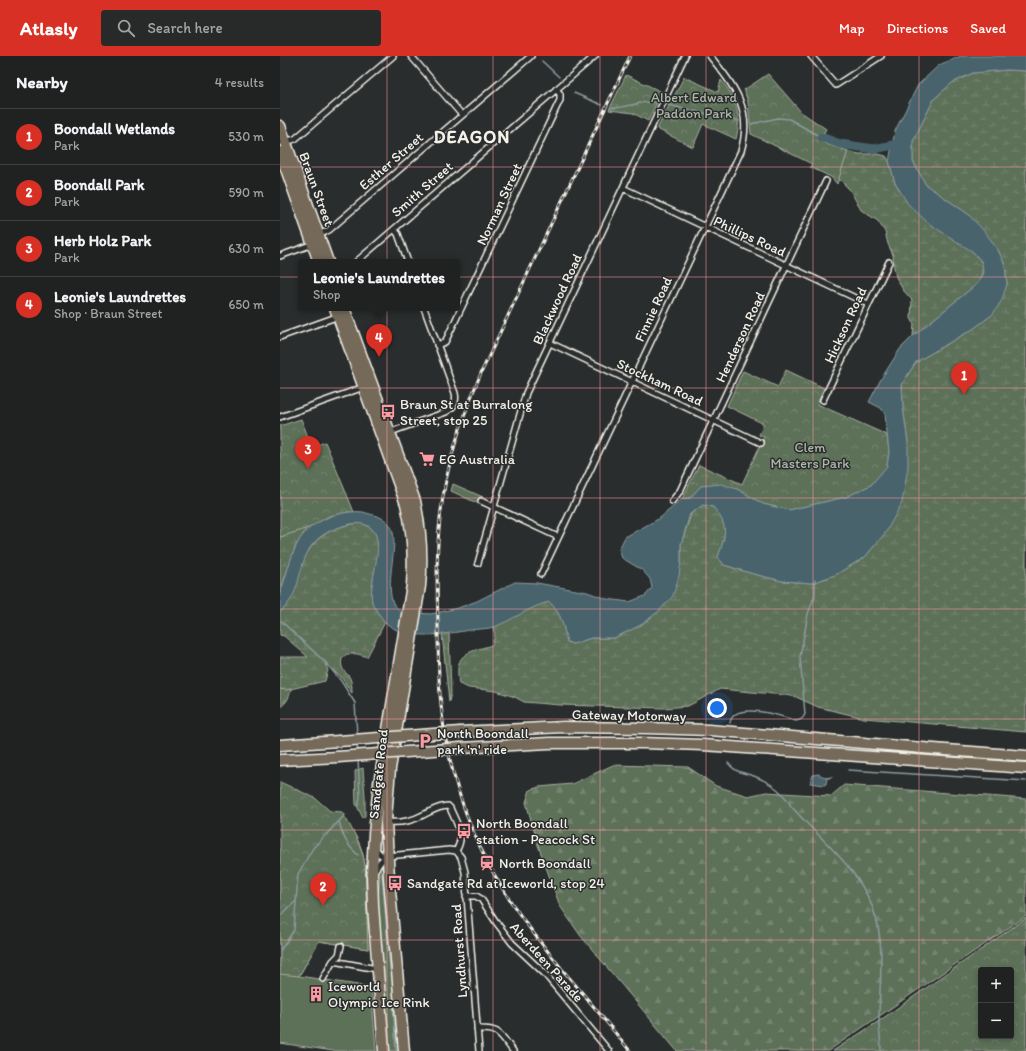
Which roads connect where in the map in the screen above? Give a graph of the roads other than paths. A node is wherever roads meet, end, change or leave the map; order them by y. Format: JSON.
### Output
{"nodes":[{"id":1,"x":393,"y":56,"type":"edge"},
{"id":2,"x":411,"y":56,"type":"edge"},
{"id":3,"x":531,"y":56,"type":"edge"},
{"id":4,"x":595,"y":56,"type":"edge"},
{"id":5,"x":685,"y":56,"type":"edge"},
{"id":6,"x":710,"y":56,"type":"edge"},
{"id":7,"x":811,"y":56,"type":"edge"},
{"id":8,"x":880,"y":56,"type":"edge"},
{"id":9,"x":556,"y":89,"type":"junction"},
{"id":10,"x":462,"y":115,"type":"junction"},
{"id":11,"x":280,"y":126,"type":"edge"},
{"id":12,"x":283,"y":142,"type":"edge"},
{"id":13,"x":280,"y":152,"type":"edge"},
{"id":14,"x":826,"y":181,"type":"dead end"},
{"id":15,"x":623,"y":188,"type":"junction"},
{"id":16,"x":705,"y":227,"type":"junction"},
{"id":17,"x":394,"y":229,"type":"junction"},
{"id":18,"x":318,"y":235,"type":"junction"},
{"id":19,"x":313,"y":244,"type":"junction"},
{"id":20,"x":280,"y":256,"type":"edge"},
{"id":21,"x":318,"y":259,"type":"edge"},
{"id":22,"x":327,"y":259,"type":"edge"},
{"id":23,"x":359,"y":259,"type":"edge"},
{"id":24,"x":407,"y":259,"type":"edge"},
{"id":25,"x":889,"y":262,"type":"dead end"},
{"id":26,"x":786,"y":266,"type":"junction"},
{"id":27,"x":868,"y":304,"type":"junction"},
{"id":28,"x":341,"y":311,"type":"edge"},
{"id":29,"x":425,"y":311,"type":"edge"},
{"id":30,"x":460,"y":311,"type":"edge"},
{"id":31,"x":460,"y":311,"type":"edge"},
{"id":32,"x":280,"y":337,"type":"edge"},
{"id":33,"x":550,"y":343,"type":"junction"},
{"id":34,"x":437,"y":345,"type":"junction"},
{"id":35,"x":632,"y":382,"type":"junction"},
{"id":36,"x":364,"y":387,"type":"junction"},
{"id":37,"x":823,"y":400,"type":"dead end"},
{"id":38,"x":280,"y":417,"type":"edge"},
{"id":39,"x":713,"y":421,"type":"junction"},
{"id":40,"x":385,"y":434,"type":"junction"},
{"id":41,"x":761,"y":443,"type":"dead end"},
{"id":42,"x":481,"y":501,"type":"dead end"},
{"id":43,"x":672,"y":502,"type":"dead end"},
{"id":44,"x":493,"y":507,"type":"junction"},
{"id":45,"x":558,"y":537,"type":"junction"},
{"id":46,"x":478,"y":563,"type":"dead end"},
{"id":47,"x":541,"y":574,"type":"dead end"},
{"id":48,"x":407,"y":642,"type":"junction"},
{"id":49,"x":280,"y":745,"type":"edge"},
{"id":50,"x":1026,"y":756,"type":"edge"},
{"id":51,"x":280,"y":760,"type":"edge"},
{"id":52,"x":1026,"y":768,"type":"edge"},
{"id":53,"x":386,"y":822,"type":"junction"},
{"id":54,"x":373,"y":847,"type":"junction"},
{"id":55,"x":456,"y":851,"type":"junction"},
{"id":56,"x":388,"y":856,"type":"junction"},
{"id":57,"x":372,"y":874,"type":"junction"},
{"id":58,"x":466,"y":896,"type":"junction"},
{"id":59,"x":341,"y":946,"type":"dead end"},
{"id":60,"x":333,"y":961,"type":"junction"},
{"id":61,"x":377,"y":969,"type":"junction"},
{"id":62,"x":323,"y":979,"type":"dead end"},
{"id":63,"x":477,"y":1029,"type":"junction"},
{"id":64,"x":384,"y":1051,"type":"edge"},
{"id":65,"x":404,"y":1051,"type":"edge"},
{"id":66,"x":479,"y":1051,"type":"edge"},
{"id":67,"x":513,"y":1051,"type":"edge"},
{"id":68,"x":609,"y":1051,"type":"edge"}],
"edges":[{"from":1,"to":12,"type":"street"},
{"from":2,"to":10,"type":"street"},
{"from":3,"to":10,"type":"street","name":"Esther Street"},
{"from":4,"to":9,"type":"street","name":"Smith Street"},
{"from":5,"to":15,"type":"street","name":"Blackwood Road"},
{"from":6,"to":16,"type":"street","name":"Finnie Road"},
{"from":7,"to":8,"type":"street"},
{"from":9,"to":17,"type":"street","name":"Smith Street"},
{"from":9,"to":31,"type":"street","name":"Norman Street"},
{"from":10,"to":18,"type":"street","name":"Esther Street"},
{"from":11,"to":12,"type":"highway","name":"Braun Street"},
{"from":12,"to":18,"type":"highway","name":"Braun Street"},
{"from":13,"to":19,"type":"highway","name":"Braun Street"},
{"from":14,"to":26,"type":"street","name":"Henderson Road"},
{"from":15,"to":16,"type":"street","name":"Phillips Road"},
{"from":15,"to":33,"type":"street","name":"Blackwood Road"},
{"from":16,"to":26,"type":"street","name":"Phillips Road"},
{"from":16,"to":35,"type":"street","name":"Finnie Road"},
{"from":17,"to":23,"type":"street","name":"Smith Street"},
{"from":17,"to":24,"type":"street"},
{"from":18,"to":22,"type":"highway","name":"Braun Street"},
{"from":19,"to":20,"type":"street"},
{"from":19,"to":21,"type":"highway","name":"Braun Street"},
{"from":25,"to":27,"type":"street","name":"Hickson Road"},
{"from":26,"to":27,"type":"street","name":"Phillips Road"},
{"from":26,"to":39,"type":"street","name":"Henderson Road"},
{"from":27,"to":37,"type":"street","name":"Hickson Road"},
{"from":28,"to":32,"type":"street"},
{"from":28,"to":36,"type":"highway"},
{"from":28,"to":40,"type":"highway"},
{"from":29,"to":34,"type":"street"},
{"from":30,"to":34,"type":"street","name":"Norman Street"},
{"from":33,"to":35,"type":"street","name":"Stockham Road"},
{"from":33,"to":44,"type":"street","name":"Blackwood Road"},
{"from":34,"to":40,"type":"street"},
{"from":35,"to":39,"type":"street","name":"Stockham Road"},
{"from":35,"to":45,"type":"street","name":"Finnie Road"},
{"from":36,"to":38,"type":"street"},
{"from":36,"to":40,"type":"highway"},
{"from":39,"to":41,"type":"street","name":"Stockham Road"},
{"from":39,"to":43,"type":"street","name":"Henderson Road"},
{"from":40,"to":48,"type":"highway","name":"Sandgate Road"},
{"from":42,"to":44,"type":"street"},
{"from":44,"to":45,"type":"street"},
{"from":44,"to":46,"type":"street","name":"Blackwood Road"},
{"from":45,"to":47,"type":"street","name":"Finnie Road"},
{"from":48,"to":53,"type":"highway","name":"Sandgate Road"},
{"from":48,"to":54,"type":"highway","name":"Sandgate Road"},
{"from":49,"to":50,"type":"highway","name":"Gateway Motorway","bridge":true},
{"from":51,"to":52,"type":"highway","name":"Gateway Motorway","bridge":true},
{"from":53,"to":55,"type":"street"},
{"from":53,"to":56,"type":"highway","name":"Sandgate Road"},
{"from":54,"to":56,"type":"street"},
{"from":54,"to":57,"type":"highway","name":"Sandgate Road"},
{"from":55,"to":56,"type":"street"},
{"from":55,"to":58,"type":"street","name":"Lyndhurst Road"},
{"from":56,"to":57,"type":"street"},
{"from":56,"to":65,"type":"highway","name":"Sandgate Road"},
{"from":57,"to":61,"type":"highway","name":"Sandgate Road"},
{"from":58,"to":63,"type":"street","name":"Lyndhurst Road"},
{"from":58,"to":68,"type":"street","name":"Aberdeen Parade"},
{"from":59,"to":60,"type":"street"},
{"from":60,"to":61,"type":"street"},
{"from":60,"to":62,"type":"street"},
{"from":61,"to":64,"type":"highway","name":"Sandgate Road"},
{"from":63,"to":66,"type":"street","name":"Lyndhurst Road"},
{"from":63,"to":67,"type":"street"}]}
